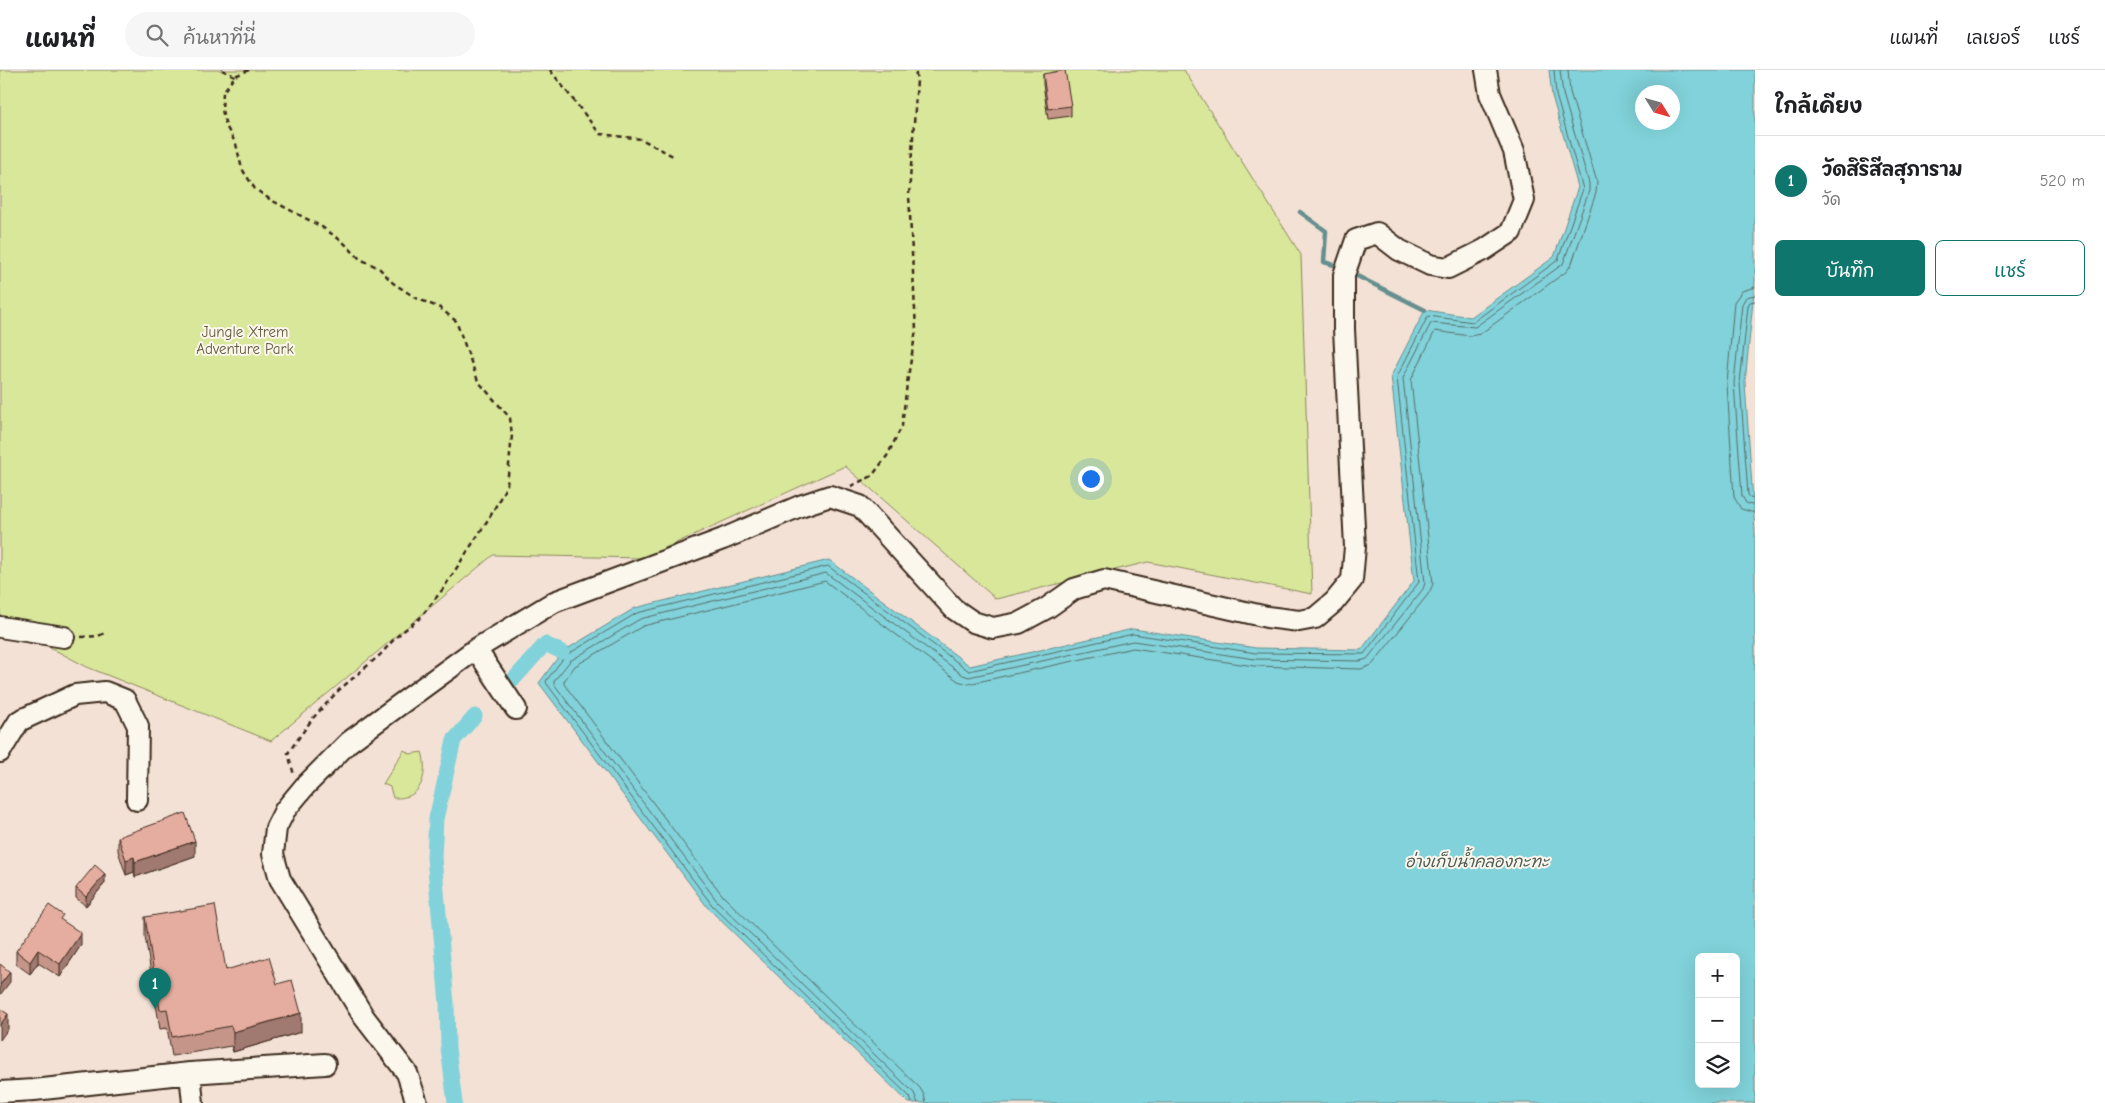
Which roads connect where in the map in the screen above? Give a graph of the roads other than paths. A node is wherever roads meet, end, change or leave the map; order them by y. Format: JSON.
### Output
{"nodes":[{"id":1,"x":1486,"y":70,"type":"edge"},
{"id":2,"x":0,"y":627,"type":"edge"},
{"id":3,"x":64,"y":637,"type":"road end"},
{"id":4,"x":476,"y":649,"type":"junction"},
{"id":5,"x":516,"y":709,"type":"dead end"},
{"id":6,"x":0,"y":752,"type":"edge"},
{"id":7,"x":137,"y":800,"type":"dead end"},
{"id":8,"x":325,"y":1064,"type":"dead end"},
{"id":9,"x":190,"y":1073,"type":"junction"},
{"id":10,"x":0,"y":1092,"type":"edge"},
{"id":11,"x":35,"y":1097,"type":"edge"},
{"id":12,"x":193,"y":1103,"type":"edge"},
{"id":13,"x":417,"y":1103,"type":"edge"}],
"edges":[{"from":1,"to":4,"type":"street"},
{"from":2,"to":3,"type":"street"},
{"from":4,"to":5,"type":"street"},
{"from":4,"to":13,"type":"street"},
{"from":6,"to":7,"type":"street"},
{"from":8,"to":9,"type":"street"},
{"from":9,"to":11,"type":"street"},
{"from":9,"to":12,"type":"street"},
{"from":10,"to":11,"type":"street"}]}
